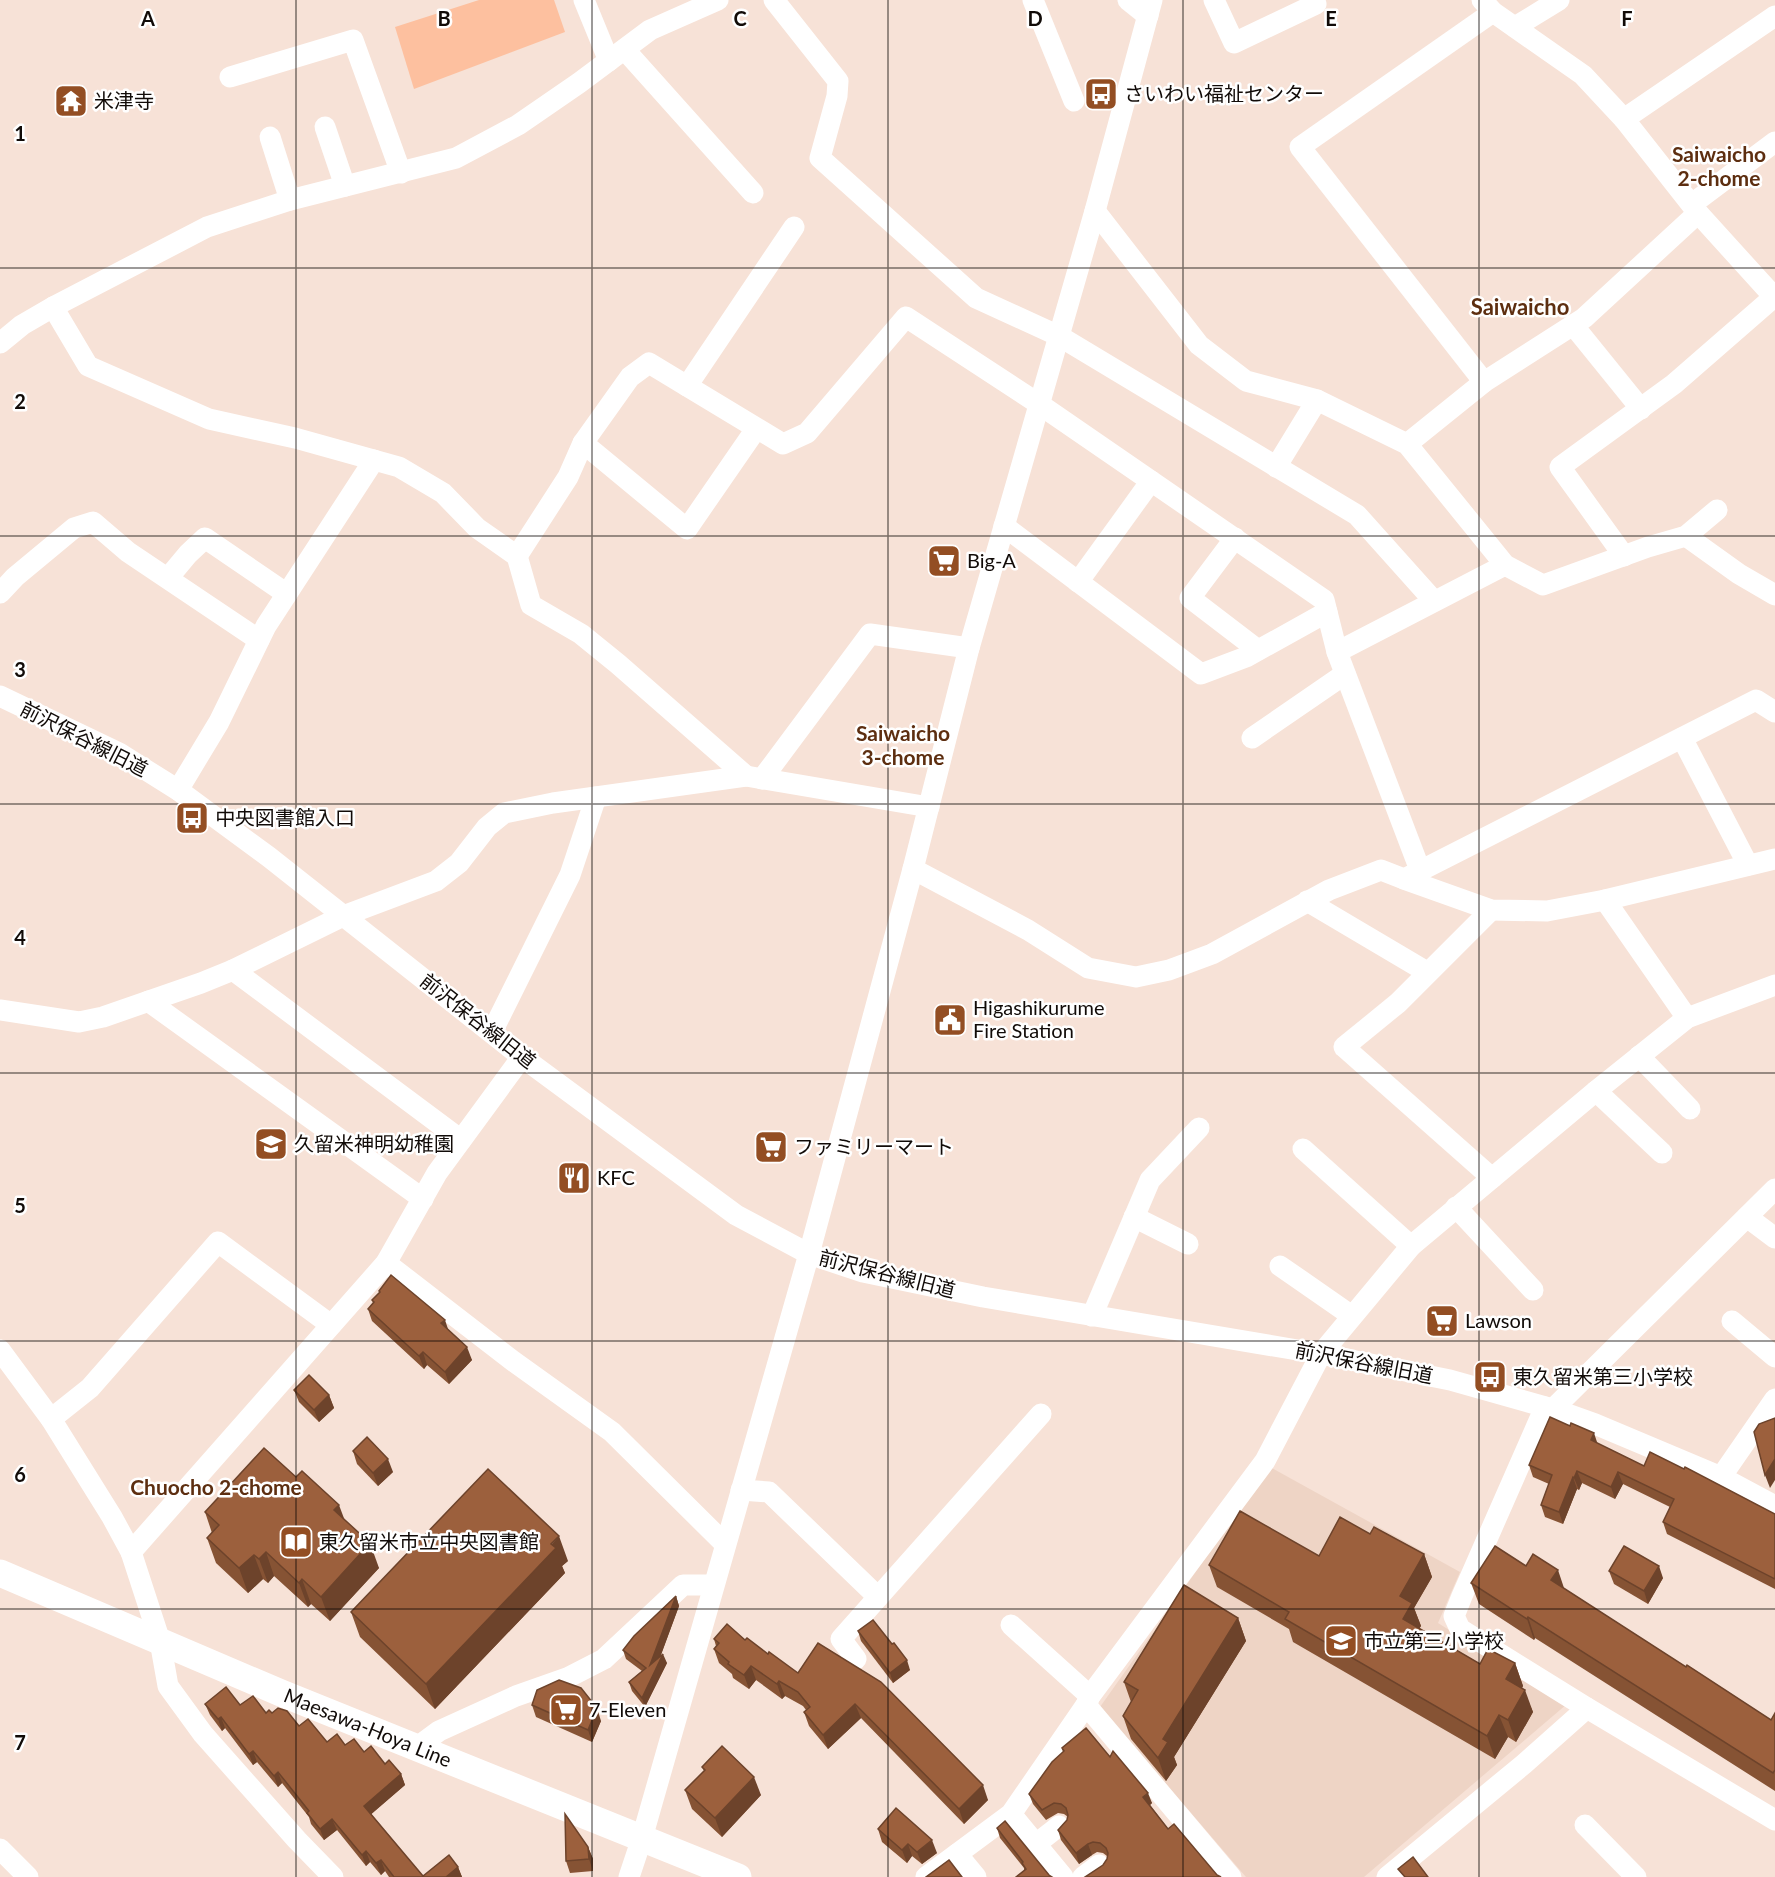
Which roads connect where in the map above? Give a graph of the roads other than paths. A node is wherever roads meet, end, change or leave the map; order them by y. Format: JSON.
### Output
{"nodes":[{"id":1,"x":584,"y":0,"type":"edge"},
{"id":2,"x":718,"y":0,"type":"edge"},
{"id":3,"x":774,"y":0,"type":"edge"},
{"id":4,"x":1033,"y":0,"type":"edge"},
{"id":5,"x":1128,"y":0,"type":"edge"},
{"id":6,"x":1214,"y":0,"type":"edge"},
{"id":7,"x":1313,"y":0,"type":"edge"},
{"id":8,"x":1559,"y":0,"type":"edge"},
{"id":9,"x":1488,"y":6,"type":"edge"},
{"id":10,"x":684,"y":7,"type":"edge"},
{"id":11,"x":1150,"y":8,"type":"edge"},
{"id":12,"x":1775,"y":16,"type":"edge"},
{"id":13,"x":1515,"y":27,"type":"junction"},
{"id":14,"x":617,"y":55,"type":"junction"},
{"id":15,"x":230,"y":77,"type":"dead end"},
{"id":16,"x":1074,"y":101,"type":"dead end"},
{"id":17,"x":1624,"y":119,"type":"junction"},
{"id":18,"x":325,"y":127,"type":"dead end"},
{"id":19,"x":270,"y":137,"type":"dead end"},
{"id":20,"x":1775,"y":142,"type":"edge"},
{"id":21,"x":401,"y":173,"type":"junction"},
{"id":22,"x":345,"y":186,"type":"junction"},
{"id":23,"x":753,"y":193,"type":"dead end"},
{"id":24,"x":290,"y":200,"type":"junction"},
{"id":25,"x":1695,"y":208,"type":"junction"},
{"id":26,"x":1095,"y":211,"type":"junction"},
{"id":27,"x":794,"y":227,"type":"dead end"},
{"id":28,"x":1774,"y":298,"type":"edge"},
{"id":29,"x":53,"y":306,"type":"junction"},
{"id":30,"x":1574,"y":325,"type":"junction"},
{"id":31,"x":1059,"y":336,"type":"junction"},
{"id":32,"x":0,"y":343,"type":"edge"},
{"id":33,"x":1484,"y":382,"type":"junction"},
{"id":34,"x":687,"y":386,"type":"junction"},
{"id":35,"x":1317,"y":400,"type":"junction"},
{"id":36,"x":1039,"y":404,"type":"junction"},
{"id":37,"x":1641,"y":409,"type":"junction"},
{"id":38,"x":756,"y":429,"type":"junction"},
{"id":39,"x":583,"y":443,"type":"junction"},
{"id":40,"x":1407,"y":444,"type":"junction"},
{"id":41,"x":374,"y":460,"type":"junction"},
{"id":42,"x":1276,"y":467,"type":"junction"},
{"id":43,"x":1151,"y":481,"type":"junction"},
{"id":44,"x":1717,"y":510,"type":"dead end"},
{"id":45,"x":1004,"y":526,"type":"junction"},
{"id":46,"x":1686,"y":536,"type":"junction"},
{"id":47,"x":1235,"y":538,"type":"junction"},
{"id":48,"x":517,"y":556,"type":"junction"},
{"id":49,"x":1624,"y":556,"type":"junction"},
{"id":50,"x":1505,"y":565,"type":"junction"},
{"id":51,"x":168,"y":578,"type":"junction"},
{"id":52,"x":1078,"y":582,"type":"junction"},
{"id":53,"x":0,"y":594,"type":"edge"},
{"id":54,"x":287,"y":594,"type":"junction"},
{"id":55,"x":1775,"y":595,"type":"edge"},
{"id":56,"x":1434,"y":601,"type":"junction"},
{"id":57,"x":1327,"y":612,"type":"junction"},
{"id":58,"x":259,"y":640,"type":"junction"},
{"id":59,"x":969,"y":648,"type":"junction"},
{"id":60,"x":1258,"y":650,"type":"junction"},
{"id":61,"x":1337,"y":652,"type":"junction"},
{"id":62,"x":1345,"y":674,"type":"junction"},
{"id":63,"x":0,"y":696,"type":"edge"},
{"id":64,"x":1775,"y":712,"type":"edge"},
{"id":65,"x":1252,"y":738,"type":"dead end"},
{"id":66,"x":1682,"y":738,"type":"junction"},
{"id":67,"x":754,"y":778,"type":"junction"},
{"id":68,"x":178,"y":790,"type":"junction"},
{"id":69,"x":596,"y":797,"type":"junction"},
{"id":70,"x":929,"y":807,"type":"junction"},
{"id":71,"x":1775,"y":859,"type":"edge"},
{"id":72,"x":1748,"y":865,"type":"junction"},
{"id":73,"x":913,"y":869,"type":"junction"},
{"id":74,"x":1412,"y":874,"type":"junction"},
{"id":75,"x":1605,"y":900,"type":"junction"},
{"id":76,"x":1307,"y":901,"type":"junction"},
{"id":77,"x":1491,"y":910,"type":"junction"},
{"id":78,"x":343,"y":916,"type":"junction"},
{"id":79,"x":233,"y":970,"type":"junction"},
{"id":80,"x":1427,"y":972,"type":"junction"},
{"id":81,"x":1775,"y":985,"type":"edge"},
{"id":82,"x":148,"y":1001,"type":"junction"},
{"id":83,"x":0,"y":1010,"type":"edge"},
{"id":84,"x":1687,"y":1018,"type":"junction"},
{"id":85,"x":492,"y":1032,"type":"junction"},
{"id":86,"x":1639,"y":1056,"type":"junction"},
{"id":87,"x":522,"y":1057,"type":"junction"},
{"id":88,"x":1596,"y":1091,"type":"junction"},
{"id":89,"x":1690,"y":1109,"type":"dead end"},
{"id":90,"x":1199,"y":1128,"type":"dead end"},
{"id":91,"x":461,"y":1140,"type":"junction"},
{"id":92,"x":1303,"y":1149,"type":"dead end"},
{"id":93,"x":1662,"y":1153,"type":"dead end"},
{"id":94,"x":1492,"y":1178,"type":"junction"},
{"id":95,"x":1775,"y":1189,"type":"edge"},
{"id":96,"x":423,"y":1199,"type":"junction"},
{"id":97,"x":1456,"y":1207,"type":"junction"},
{"id":98,"x":1134,"y":1217,"type":"junction"},
{"id":99,"x":1747,"y":1217,"type":"junction"},
{"id":100,"x":1775,"y":1238,"type":"edge"},
{"id":101,"x":1188,"y":1244,"type":"dead end"},
{"id":102,"x":1411,"y":1246,"type":"junction"},
{"id":103,"x":809,"y":1254,"type":"junction"},
{"id":104,"x":386,"y":1263,"type":"junction"},
{"id":105,"x":1280,"y":1266,"type":"dead end"},
{"id":106,"x":1533,"y":1290,"type":"dead end"},
{"id":107,"x":1092,"y":1316,"type":"junction"},
{"id":108,"x":1352,"y":1316,"type":"junction"},
{"id":109,"x":1732,"y":1321,"type":"dead end"},
{"id":110,"x":331,"y":1325,"type":"junction"},
{"id":111,"x":0,"y":1350,"type":"edge"},
{"id":112,"x":1321,"y":1354,"type":"junction"},
{"id":113,"x":1775,"y":1357,"type":"edge"},
{"id":114,"x":1775,"y":1399,"type":"edge"},
{"id":115,"x":1549,"y":1408,"type":"junction"},
{"id":116,"x":1041,"y":1414,"type":"dead end"},
{"id":117,"x":51,"y":1419,"type":"junction"},
{"id":118,"x":1721,"y":1477,"type":"junction"},
{"id":119,"x":741,"y":1490,"type":"junction"},
{"id":120,"x":1775,"y":1506,"type":"edge"},
{"id":121,"x":725,"y":1544,"type":"junction"},
{"id":122,"x":131,"y":1552,"type":"junction"},
{"id":123,"x":0,"y":1573,"type":"edge"},
{"id":124,"x":713,"y":1585,"type":"junction"},
{"id":125,"x":878,"y":1597,"type":"junction"},
{"id":126,"x":1011,"y":1624,"type":"dead end"},
{"id":127,"x":160,"y":1641,"type":"junction"},
{"id":128,"x":856,"y":1659,"type":"dead end"},
{"id":129,"x":1088,"y":1700,"type":"junction"},
{"id":130,"x":1587,"y":1708,"type":"junction"},
{"id":131,"x":416,"y":1748,"type":"junction"},
{"id":132,"x":1011,"y":1814,"type":"junction"},
{"id":133,"x":1775,"y":1820,"type":"edge"},
{"id":134,"x":1585,"y":1825,"type":"dead end"},
{"id":135,"x":1059,"y":1826,"type":"edge"},
{"id":136,"x":642,"y":1838,"type":"junction"},
{"id":137,"x":1036,"y":1844,"type":"junction"},
{"id":138,"x":0,"y":1849,"type":"edge"},
{"id":139,"x":957,"y":1854,"type":"junction"},
{"id":140,"x":1223,"y":1874,"type":"edge"},
{"id":141,"x":28,"y":1877,"type":"edge"},
{"id":142,"x":333,"y":1877,"type":"edge"},
{"id":143,"x":629,"y":1877,"type":"edge"},
{"id":144,"x":738,"y":1877,"type":"edge"},
{"id":145,"x":926,"y":1877,"type":"edge"},
{"id":146,"x":976,"y":1877,"type":"edge"},
{"id":147,"x":1063,"y":1877,"type":"edge"},
{"id":148,"x":1387,"y":1877,"type":"edge"},
{"id":149,"x":1636,"y":1877,"type":"edge"}],
"edges":[{"from":1,"to":14,"type":"street"},
{"from":2,"to":10,"type":"street"},
{"from":3,"to":31,"type":"street"},
{"from":4,"to":16,"type":"street"},
{"from":5,"to":11,"type":"street"},
{"from":6,"to":7,"type":"street"},
{"from":8,"to":13,"type":"street"},
{"from":9,"to":13,"type":"street"},
{"from":9,"to":33,"type":"street"},
{"from":10,"to":14,"type":"street"},
{"from":11,"to":26,"type":"street"},
{"from":12,"to":17,"type":"street"},
{"from":13,"to":17,"type":"street"},
{"from":14,"to":21,"type":"street"},
{"from":14,"to":23,"type":"street"},
{"from":15,"to":21,"type":"street"},
{"from":17,"to":25,"type":"street"},
{"from":18,"to":22,"type":"street"},
{"from":19,"to":24,"type":"street"},
{"from":20,"to":25,"type":"street"},
{"from":21,"to":22,"type":"street"},
{"from":22,"to":24,"type":"street"},
{"from":24,"to":29,"type":"street"},
{"from":25,"to":28,"type":"street"},
{"from":25,"to":30,"type":"street"},
{"from":26,"to":31,"type":"street"},
{"from":26,"to":35,"type":"street"},
{"from":27,"to":34,"type":"street"},
{"from":28,"to":37,"type":"street"},
{"from":29,"to":32,"type":"street"},
{"from":29,"to":41,"type":"street"},
{"from":30,"to":33,"type":"street"},
{"from":30,"to":37,"type":"street"},
{"from":31,"to":36,"type":"street"},
{"from":31,"to":42,"type":"street"},
{"from":33,"to":40,"type":"street"},
{"from":34,"to":38,"type":"street"},
{"from":34,"to":39,"type":"street"},
{"from":35,"to":40,"type":"street"},
{"from":35,"to":42,"type":"street"},
{"from":36,"to":38,"type":"street"},
{"from":36,"to":43,"type":"street"},
{"from":36,"to":45,"type":"street"},
{"from":37,"to":49,"type":"street"},
{"from":38,"to":39,"type":"street"},
{"from":39,"to":48,"type":"street"},
{"from":40,"to":50,"type":"street"},
{"from":41,"to":48,"type":"street"},
{"from":41,"to":54,"type":"street"},
{"from":42,"to":56,"type":"street"},
{"from":43,"to":47,"type":"street"},
{"from":43,"to":52,"type":"street"},
{"from":44,"to":46,"type":"street"},
{"from":45,"to":52,"type":"street"},
{"from":45,"to":59,"type":"street"},
{"from":46,"to":49,"type":"street"},
{"from":46,"to":55,"type":"street"},
{"from":47,"to":57,"type":"street"},
{"from":47,"to":60,"type":"street"},
{"from":48,"to":67,"type":"street"},
{"from":49,"to":50,"type":"street"},
{"from":50,"to":56,"type":"street"},
{"from":51,"to":53,"type":"street"},
{"from":51,"to":54,"type":"street"},
{"from":51,"to":58,"type":"street"},
{"from":52,"to":60,"type":"street"},
{"from":54,"to":58,"type":"street"},
{"from":56,"to":61,"type":"street"},
{"from":57,"to":60,"type":"street"},
{"from":57,"to":61,"type":"street"},
{"from":58,"to":68,"type":"street"},
{"from":59,"to":67,"type":"street"},
{"from":59,"to":70,"type":"street"},
{"from":61,"to":62,"type":"street"},
{"from":62,"to":65,"type":"street"},
{"from":62,"to":74,"type":"street"},
{"from":63,"to":68,"type":"street","name":"前沢保谷線旧道"},
{"from":64,"to":66,"type":"street"},
{"from":66,"to":72,"type":"street"},
{"from":66,"to":74,"type":"street"},
{"from":67,"to":69,"type":"street"},
{"from":67,"to":70,"type":"street"},
{"from":68,"to":78,"type":"street","name":"前沢保谷線旧道"},
{"from":69,"to":78,"type":"street"},
{"from":69,"to":85,"type":"street"},
{"from":70,"to":73,"type":"street"},
{"from":71,"to":72,"type":"street"},
{"from":72,"to":75,"type":"street"},
{"from":73,"to":76,"type":"street"},
{"from":73,"to":103,"type":"street"},
{"from":74,"to":76,"type":"street"},
{"from":74,"to":77,"type":"street"},
{"from":75,"to":77,"type":"street"},
{"from":75,"to":84,"type":"street"},
{"from":76,"to":80,"type":"street"},
{"from":77,"to":80,"type":"street"},
{"from":78,"to":79,"type":"street"},
{"from":78,"to":85,"type":"street","name":"前沢保谷線旧道"},
{"from":79,"to":82,"type":"street"},
{"from":79,"to":91,"type":"street"},
{"from":80,"to":94,"type":"street"},
{"from":81,"to":84,"type":"street"},
{"from":82,"to":83,"type":"street"},
{"from":82,"to":96,"type":"street"},
{"from":84,"to":86,"type":"street"},
{"from":85,"to":87,"type":"street","name":"前沢保谷線旧道"},
{"from":86,"to":88,"type":"street"},
{"from":86,"to":89,"type":"street"},
{"from":87,"to":91,"type":"street"},
{"from":87,"to":103,"type":"street","name":"前沢保谷線旧道"},
{"from":88,"to":93,"type":"street"},
{"from":88,"to":94,"type":"street"},
{"from":90,"to":98,"type":"street"},
{"from":91,"to":96,"type":"street"},
{"from":92,"to":102,"type":"street"},
{"from":94,"to":97,"type":"street"},
{"from":95,"to":99,"type":"street"},
{"from":96,"to":104,"type":"street"},
{"from":97,"to":102,"type":"street"},
{"from":97,"to":106,"type":"street"},
{"from":98,"to":101,"type":"street"},
{"from":98,"to":107,"type":"street"},
{"from":99,"to":100,"type":"street"},
{"from":99,"to":115,"type":"street"},
{"from":102,"to":108,"type":"street"},
{"from":103,"to":107,"type":"street","name":"前沢保谷線旧道"},
{"from":103,"to":119,"type":"street"},
{"from":104,"to":110,"type":"street"},
{"from":104,"to":121,"type":"street"},
{"from":105,"to":108,"type":"street"},
{"from":107,"to":112,"type":"street","name":"前沢保谷線旧道"},
{"from":108,"to":112,"type":"street"},
{"from":109,"to":113,"type":"street"},
{"from":110,"to":117,"type":"street"},
{"from":110,"to":122,"type":"street"},
{"from":111,"to":117,"type":"street"},
{"from":112,"to":115,"type":"street","name":"前沢保谷線旧道"},
{"from":112,"to":129,"type":"street"},
{"from":114,"to":118,"type":"street"},
{"from":115,"to":118,"type":"street","name":"前沢保谷線旧道"},
{"from":115,"to":130,"type":"street"},
{"from":116,"to":125,"type":"street"},
{"from":117,"to":122,"type":"street"},
{"from":118,"to":120,"type":"street","name":"前沢保谷線旧道"},
{"from":119,"to":121,"type":"street"},
{"from":119,"to":125,"type":"street"},
{"from":121,"to":124,"type":"street"},
{"from":122,"to":127,"type":"street"},
{"from":123,"to":127,"type":"main road","name":"Maesawa-Hoya Line"},
{"from":124,"to":131,"type":"street"},
{"from":124,"to":136,"type":"street"},
{"from":125,"to":128,"type":"street"},
{"from":126,"to":129,"type":"street"},
{"from":127,"to":131,"type":"main road","name":"Maesawa-Hoya Line"},
{"from":127,"to":142,"type":"street"},
{"from":129,"to":132,"type":"street"},
{"from":129,"to":140,"type":"street"},
{"from":130,"to":133,"type":"street"},
{"from":130,"to":148,"type":"street"},
{"from":131,"to":136,"type":"main road","name":"Maesawa-Hoya Line"},
{"from":132,"to":137,"type":"street"},
{"from":132,"to":139,"type":"street"},
{"from":134,"to":149,"type":"street"},
{"from":135,"to":137,"type":"street"},
{"from":136,"to":143,"type":"street"},
{"from":136,"to":144,"type":"main road","name":"Maesawa-Hoya Line"},
{"from":137,"to":147,"type":"street"},
{"from":138,"to":141,"type":"street"},
{"from":139,"to":145,"type":"street"},
{"from":139,"to":146,"type":"street"}]}
